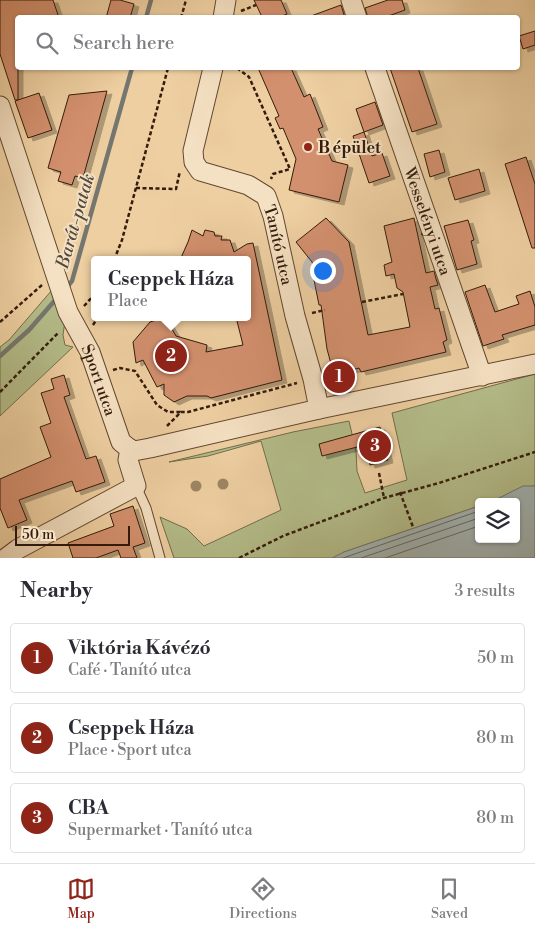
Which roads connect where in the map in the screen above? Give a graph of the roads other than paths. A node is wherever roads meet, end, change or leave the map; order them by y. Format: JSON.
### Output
{"nodes":[{"id":1,"x":226,"y":0,"type":"edge"},
{"id":2,"x":351,"y":0,"type":"edge"},
{"id":3,"x":224,"y":15,"type":"edge"},
{"id":4,"x":356,"y":15,"type":"edge"},
{"id":5,"x":213,"y":70,"type":"edge"},
{"id":6,"x":376,"y":70,"type":"edge"},
{"id":7,"x":0,"y":106,"type":"edge"},
{"id":8,"x":535,"y":364,"type":"edge"},
{"id":9,"x":482,"y":376,"type":"junction"},
{"id":10,"x":319,"y":409,"type":"junction"},
{"id":11,"x":130,"y":449,"type":"junction"},
{"id":12,"x":136,"y":486,"type":"junction"},
{"id":13,"x":6,"y":558,"type":"edge"},
{"id":14,"x":160,"y":558,"type":"edge"}],
"edges":[{"from":1,"to":3,"type":"street"},
{"from":2,"to":4,"type":"street"},
{"from":5,"to":10,"type":"street","name":"Tanító utca"},
{"from":6,"to":9,"type":"street","name":"Wesselényi utca"},
{"from":7,"to":11,"type":"street","name":"Sport utca"},
{"from":8,"to":9,"type":"street"},
{"from":9,"to":10,"type":"street"},
{"from":10,"to":11,"type":"street"},
{"from":11,"to":12,"type":"street","name":"Sport utca"},
{"from":12,"to":13,"type":"street"},
{"from":12,"to":14,"type":"lane"}]}
